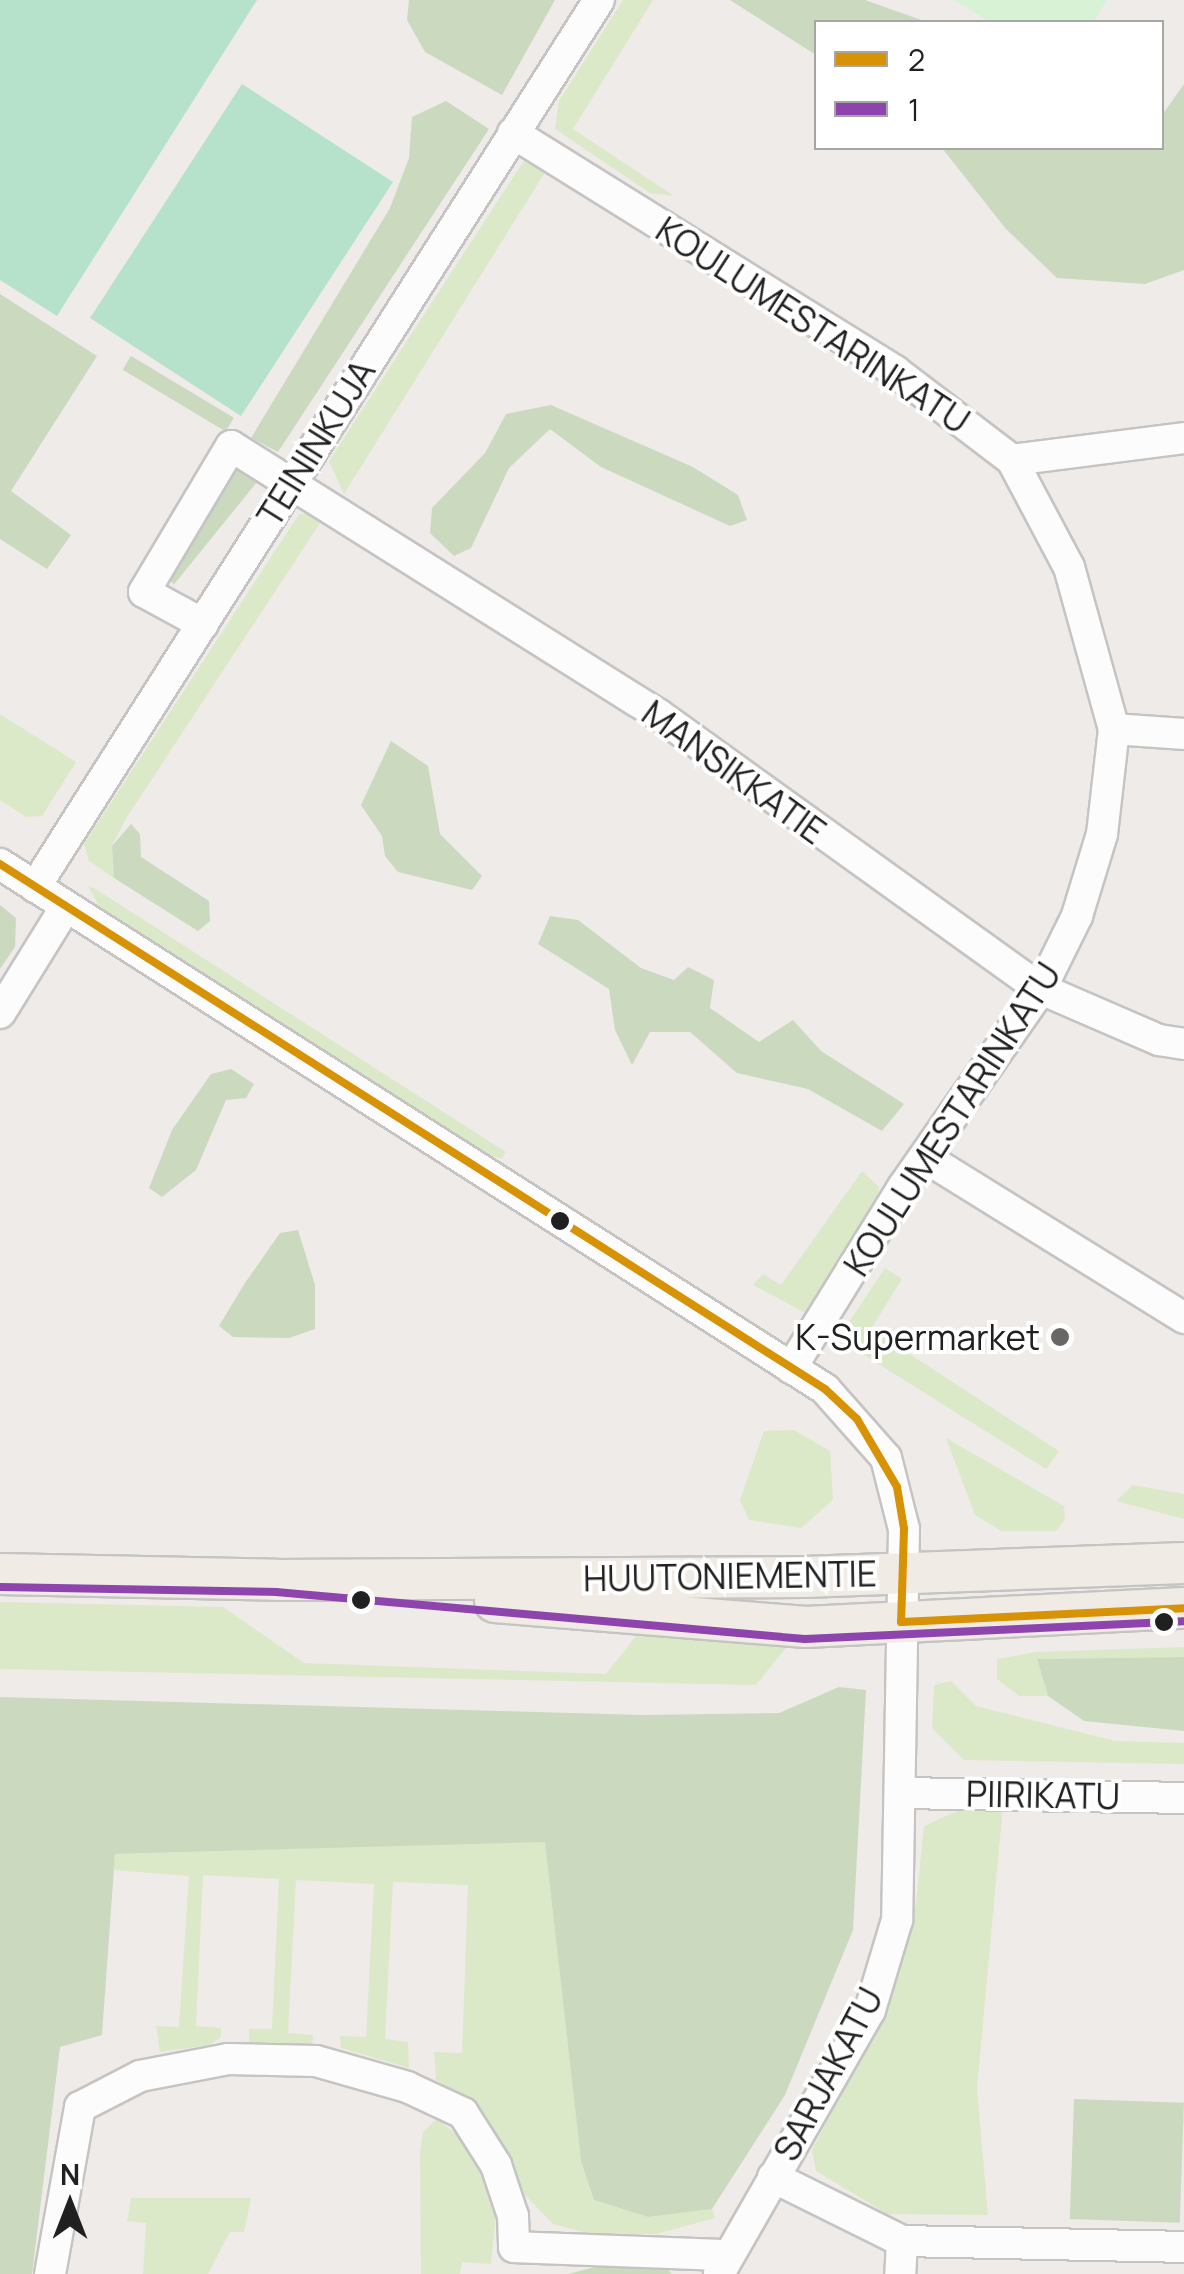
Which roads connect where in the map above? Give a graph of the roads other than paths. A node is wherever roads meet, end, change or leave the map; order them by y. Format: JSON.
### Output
{"nodes":[{"id":1,"x":599,"y":0,"type":"edge"},
{"id":2,"x":513,"y":133,"type":"junction"},
{"id":3,"x":1184,"y":438,"type":"edge"},
{"id":4,"x":1012,"y":460,"type":"junction"},
{"id":5,"x":293,"y":480,"type":"junction"},
{"id":6,"x":203,"y":624,"type":"junction"},
{"id":7,"x":1114,"y":729,"type":"junction"},
{"id":8,"x":1184,"y":734,"type":"edge"},
{"id":9,"x":0,"y":864,"type":"edge"},
{"id":10,"x":35,"y":886,"type":"junction"},
{"id":11,"x":65,"y":908,"type":"junction"},
{"id":12,"x":1042,"y":989,"type":"junction"},
{"id":13,"x":0,"y":1013,"type":"edge"},
{"id":14,"x":1184,"y":1044,"type":"edge"},
{"id":15,"x":926,"y":1158,"type":"junction"},
{"id":16,"x":1184,"y":1318,"type":"edge"},
{"id":17,"x":790,"y":1368,"type":"junction"},
{"id":18,"x":1184,"y":1563,"type":"edge"},
{"id":19,"x":905,"y":1572,"type":"junction"},
{"id":20,"x":0,"y":1574,"type":"edge"},
{"id":21,"x":277,"y":1580,"type":"junction"},
{"id":22,"x":1184,"y":1608,"type":"edge"},
{"id":23,"x":901,"y":1622,"type":"junction"},
{"id":24,"x":901,"y":1793,"type":"junction"},
{"id":25,"x":1184,"y":1798,"type":"edge"},
{"id":26,"x":773,"y":2177,"type":"junction"},
{"id":27,"x":902,"y":2241,"type":"junction"},
{"id":28,"x":1184,"y":2247,"type":"edge"},
{"id":29,"x":723,"y":2265,"type":"edge"},
{"id":30,"x":50,"y":2274,"type":"edge"},
{"id":31,"x":900,"y":2274,"type":"edge"}],
"edges":[{"from":1,"to":2,"type":"street","name":"TEININKUJA"},
{"from":2,"to":4,"type":"street","name":"KOULUMESTARINKATU"},
{"from":2,"to":5,"type":"street","name":"TEININKUJA"},
{"from":3,"to":4,"type":"street"},
{"from":4,"to":7,"type":"street","name":"KOULUMESTARINKATU"},
{"from":5,"to":6,"type":"street","name":"TEININKUJA"},
{"from":5,"to":6,"type":"street","name":"MANSIKKATIE"},
{"from":5,"to":12,"type":"street","name":"MANSIKKATIE"},
{"from":6,"to":10,"type":"street","name":"TEININKUJA"},
{"from":7,"to":8,"type":"street"},
{"from":7,"to":12,"type":"street","name":"KOULUMESTARINKATU"},
{"from":9,"to":10,"type":"street","name":"SARJAKATU"},
{"from":10,"to":11,"type":"street","name":"SARJAKATU"},
{"from":11,"to":13,"type":"street"},
{"from":11,"to":17,"type":"street","name":"SARJAKATU"},
{"from":12,"to":14,"type":"street","name":"MANSIKKATIE"},
{"from":12,"to":15,"type":"street","name":"KOULUMESTARINKATU"},
{"from":15,"to":16,"type":"street"},
{"from":15,"to":17,"type":"street","name":"KOULUMESTARINKATU"},
{"from":17,"to":19,"type":"street","name":"SARJAKATU"},
{"from":18,"to":19,"type":"main road","name":"HUUTONIEMENTIE"},
{"from":19,"to":21,"type":"main road","name":"HUUTONIEMENTIE"},
{"from":19,"to":23,"type":"street","name":"SARJAKATU"},
{"from":20,"to":21,"type":"main road","name":"HUUTONIEMENTIE"},
{"from":21,"to":23,"type":"main road","name":"HUUTONIEMENTIE"},
{"from":22,"to":23,"type":"main road","name":"HUUTONIEMENTIE"},
{"from":23,"to":24,"type":"street","name":"SARJAKATU"},
{"from":24,"to":25,"type":"street","name":"PIIRIKATU"},
{"from":24,"to":26,"type":"street","name":"SARJAKATU"},
{"from":26,"to":27,"type":"street"},
{"from":26,"to":29,"type":"street","name":"SARJAKATU"},
{"from":27,"to":28,"type":"street"},
{"from":27,"to":31,"type":"street"},
{"from":29,"to":30,"type":"street"}]}
